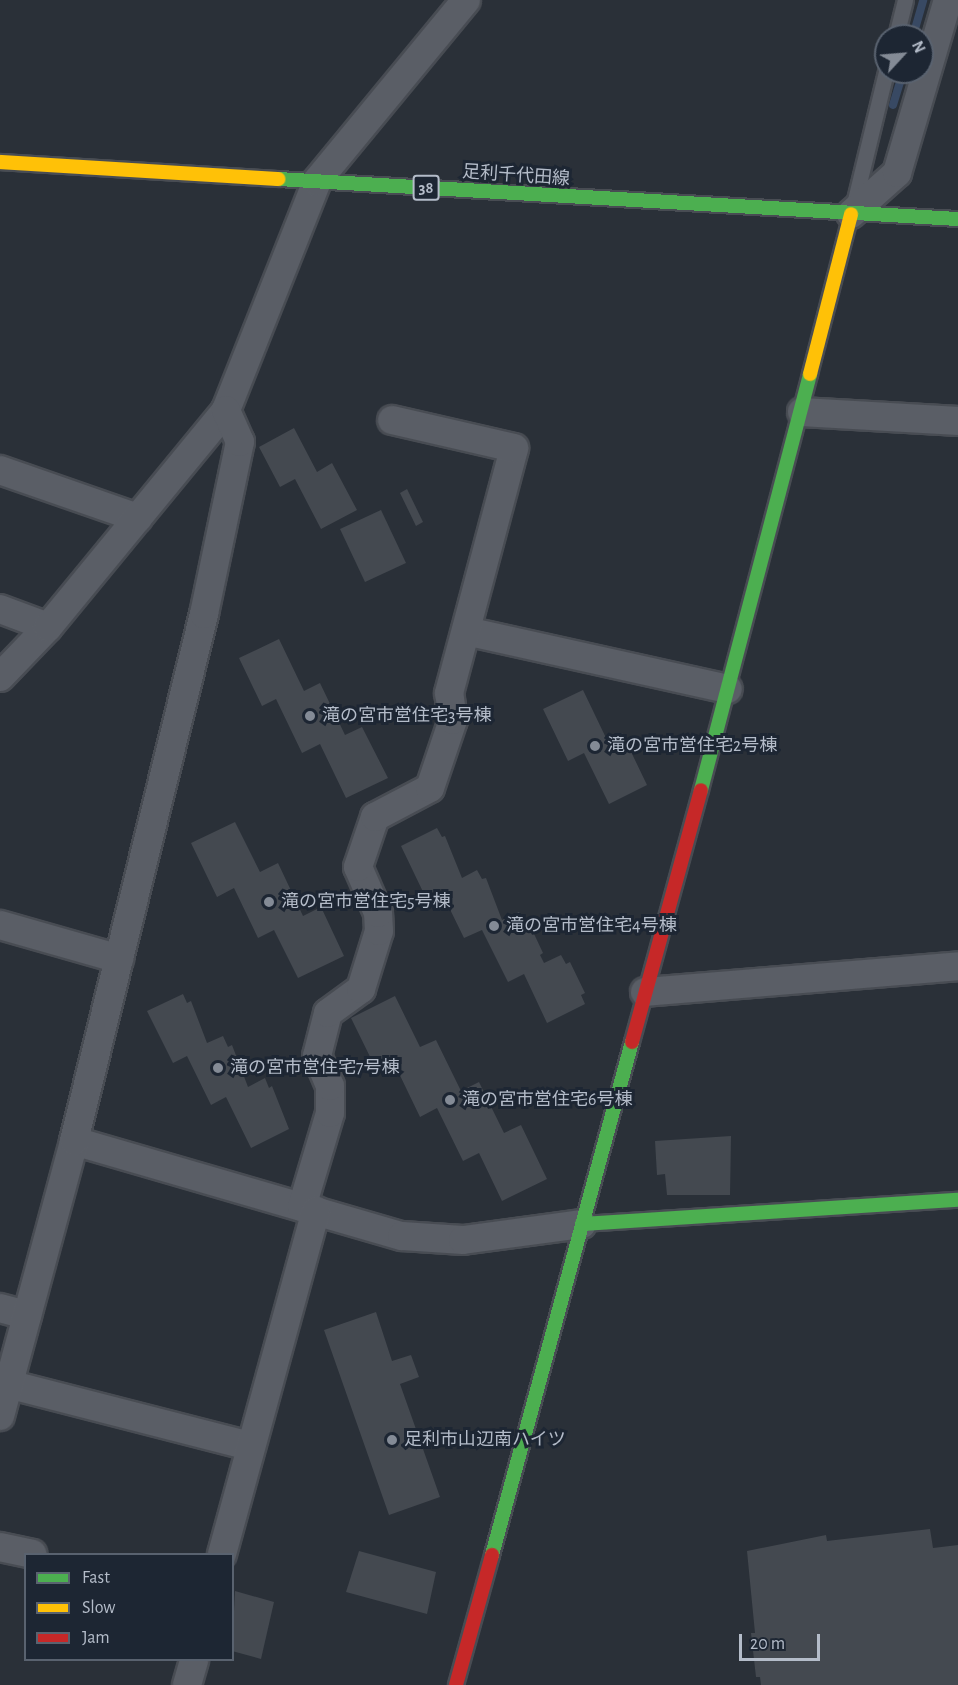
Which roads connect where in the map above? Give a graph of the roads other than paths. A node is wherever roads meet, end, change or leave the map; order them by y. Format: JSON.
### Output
{"nodes":[{"id":1,"x":466,"y":0,"type":"edge"},
{"id":2,"x":905,"y":0,"type":"edge"},
{"id":3,"x":950,"y":12,"type":"edge"},
{"id":4,"x":899,"y":24,"type":"edge"},
{"id":5,"x":883,"y":84,"type":"edge"},
{"id":6,"x":0,"y":162,"type":"edge"},
{"id":7,"x":317,"y":181,"type":"junction"},
{"id":8,"x":851,"y":214,"type":"junction"},
{"id":9,"x":958,"y":219,"type":"edge"},
{"id":10,"x":226,"y":410,"type":"junction"},
{"id":11,"x":802,"y":412,"type":"junction"},
{"id":12,"x":392,"y":420,"type":"dead end"},
{"id":13,"x":958,"y":422,"type":"edge"},
{"id":14,"x":0,"y":470,"type":"edge"},
{"id":15,"x":138,"y":518,"type":"junction"},
{"id":16,"x":0,"y":609,"type":"edge"},
{"id":17,"x":48,"y":627,"type":"junction"},
{"id":18,"x":466,"y":631,"type":"junction"},
{"id":19,"x":0,"y":677,"type":"edge"},
{"id":20,"x":728,"y":689,"type":"junction"},
{"id":21,"x":0,"y":925,"type":"edge"},
{"id":22,"x":119,"y":959,"type":"junction"},
{"id":23,"x":958,"y":966,"type":"edge"},
{"id":24,"x":645,"y":992,"type":"junction"},
{"id":25,"x":74,"y":1141,"type":"junction"},
{"id":26,"x":958,"y":1200,"type":"edge"},
{"id":27,"x":309,"y":1209,"type":"junction"},
{"id":28,"x":582,"y":1224,"type":"junction"},
{"id":29,"x":13,"y":1312,"type":"edge"},
{"id":30,"x":8,"y":1384,"type":"junction"},
{"id":31,"x":0,"y":1416,"type":"edge"},
{"id":32,"x":250,"y":1446,"type":"junction"},
{"id":33,"x":0,"y":1547,"type":"edge"},
{"id":34,"x":27,"y":1553,"type":"edge"},
{"id":35,"x":222,"y":1553,"type":"edge"},
{"id":36,"x":194,"y":1661,"type":"edge"},
{"id":37,"x":188,"y":1685,"type":"edge"},
{"id":38,"x":456,"y":1685,"type":"edge"}],
"edges":[{"from":1,"to":7,"type":"street"},
{"from":2,"to":4,"type":"lane"},
{"from":3,"to":8,"type":"street"},
{"from":5,"to":8,"type":"lane"},
{"from":6,"to":7,"type":"street","name":"足利千代田線","number":"38"},
{"from":7,"to":8,"type":"street","name":"足利千代田線","number":"38"},
{"from":7,"to":10,"type":"street"},
{"from":8,"to":9,"type":"street","name":"足利千代田線","number":"38"},
{"from":8,"to":11,"type":"street"},
{"from":10,"to":15,"type":"street"},
{"from":10,"to":22,"type":"street"},
{"from":11,"to":13,"type":"street"},
{"from":11,"to":20,"type":"street"},
{"from":12,"to":18,"type":"street"},
{"from":14,"to":15,"type":"street"},
{"from":15,"to":17,"type":"street"},
{"from":16,"to":17,"type":"street"},
{"from":17,"to":19,"type":"street"},
{"from":18,"to":20,"type":"street"},
{"from":18,"to":27,"type":"street"},
{"from":20,"to":24,"type":"street"},
{"from":21,"to":22,"type":"street"},
{"from":22,"to":25,"type":"street"},
{"from":23,"to":24,"type":"street"},
{"from":24,"to":28,"type":"street"},
{"from":25,"to":27,"type":"street"},
{"from":25,"to":29,"type":"street"},
{"from":26,"to":28,"type":"street"},
{"from":27,"to":28,"type":"street"},
{"from":27,"to":32,"type":"street"},
{"from":28,"to":38,"type":"street"},
{"from":29,"to":30,"type":"street"},
{"from":30,"to":31,"type":"street"},
{"from":30,"to":32,"type":"street"},
{"from":32,"to":35,"type":"street"},
{"from":33,"to":34,"type":"street"},
{"from":36,"to":37,"type":"street"}]}
